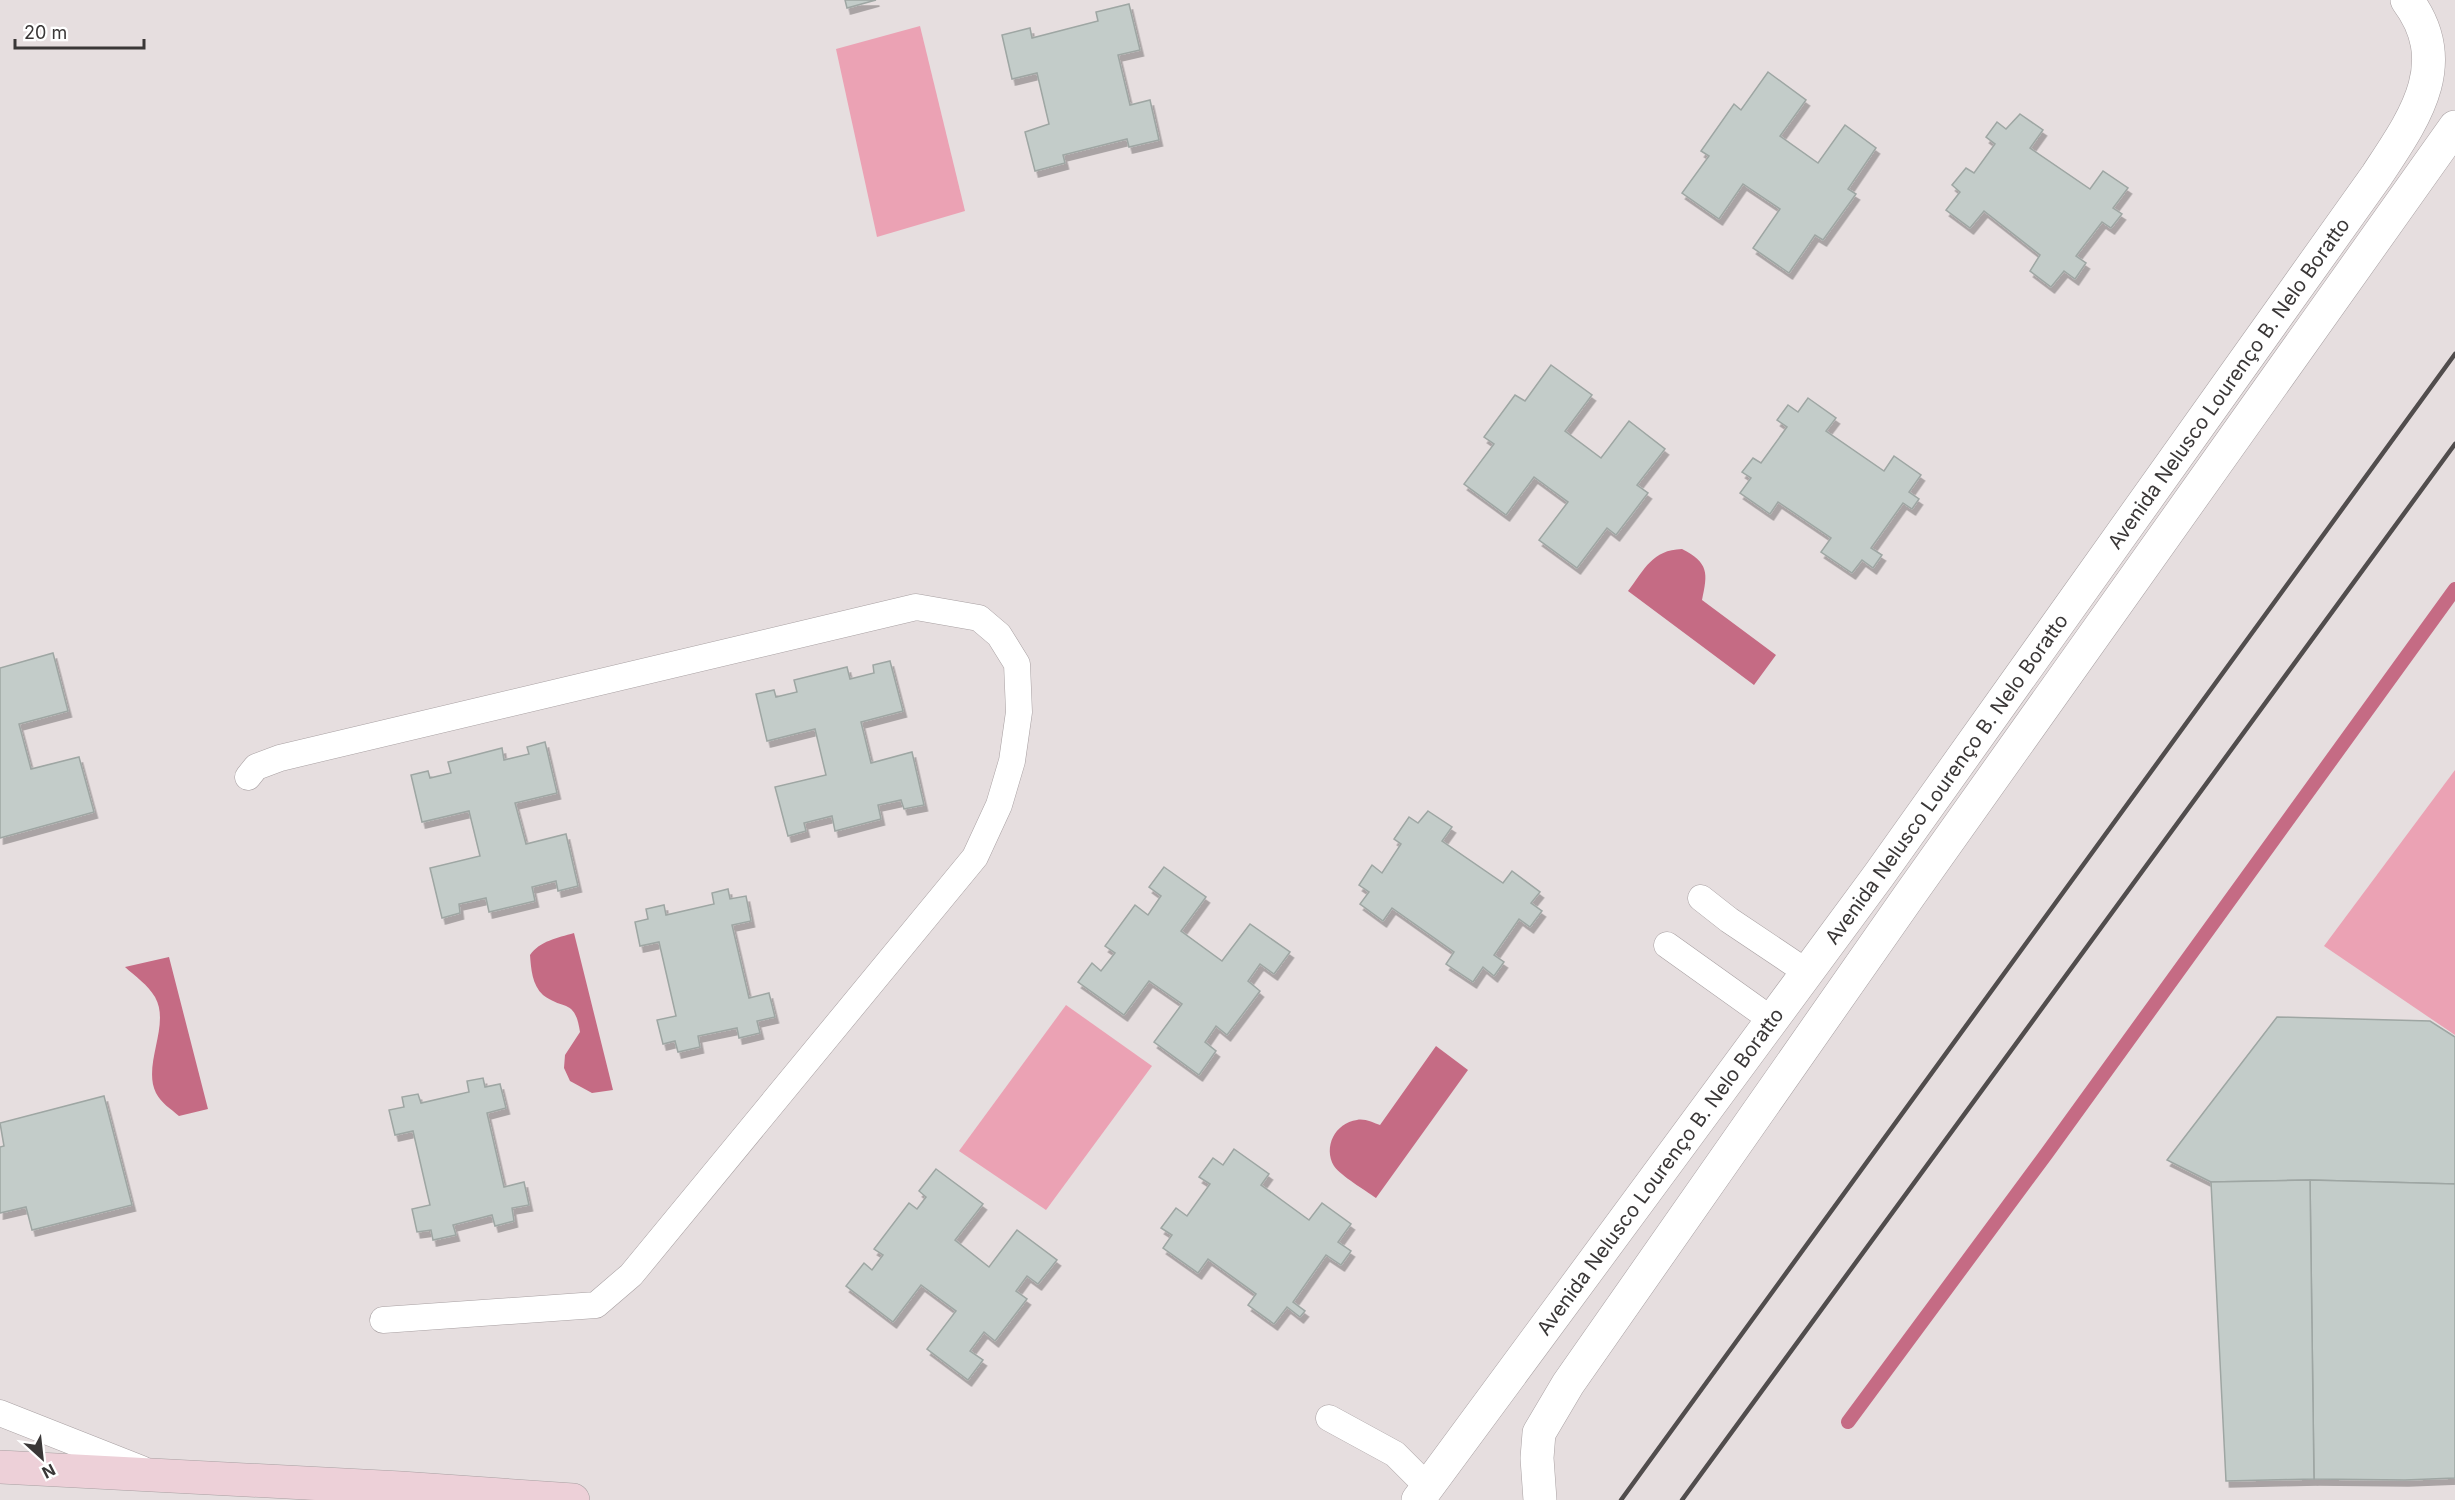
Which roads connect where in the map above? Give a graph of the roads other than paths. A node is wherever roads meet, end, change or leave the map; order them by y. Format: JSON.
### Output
{"nodes":[{"id":1,"x":2407,"y":0,"type":"edge"},
{"id":2,"x":2455,"y":127,"type":"edge"},
{"id":3,"x":248,"y":777,"type":"dead end"},
{"id":4,"x":1880,"y":875,"type":"junction"},
{"id":5,"x":1909,"y":896,"type":"junction"},
{"id":6,"x":1701,"y":898,"type":"dead end"},
{"id":7,"x":1667,"y":945,"type":"dead end"},
{"id":8,"x":1808,"y":973,"type":"junction"},
{"id":9,"x":1772,"y":1020,"type":"junction"},
{"id":10,"x":383,"y":1320,"type":"dead end"},
{"id":11,"x":0,"y":1413,"type":"edge"},
{"id":12,"x":1329,"y":1418,"type":"dead end"},
{"id":13,"x":0,"y":1467,"type":"edge"},
{"id":14,"x":159,"y":1475,"type":"junction"},
{"id":15,"x":1424,"y":1494,"type":"edge"},
{"id":16,"x":573,"y":1500,"type":"edge"},
{"id":17,"x":1540,"y":1500,"type":"edge"}],
"edges":[{"from":1,"to":4,"type":"street","name":"Avenida Nelusco Lourenço B. Nelo Boratto"},
{"from":2,"to":5,"type":"street","name":"Avenida Nelusco Lourenço B. Nelo Boratto"},
{"from":3,"to":10,"type":"lane"},
{"from":4,"to":5,"type":"lane"},
{"from":4,"to":8,"type":"street","name":"Avenida Nelusco Lourenço B. Nelo Boratto"},
{"from":5,"to":17,"type":"street","name":"Avenida Nelusco Lourenço B. Nelo Boratto"},
{"from":6,"to":8,"type":"lane"},
{"from":7,"to":9,"type":"lane"},
{"from":8,"to":9,"type":"street","name":"Avenida Nelusco Lourenço B. Nelo Boratto"},
{"from":9,"to":15,"type":"street","name":"Avenida Nelusco Lourenço B. Nelo Boratto"},
{"from":11,"to":14,"type":"lane"},
{"from":12,"to":15,"type":"lane"},
{"from":13,"to":14,"type":"main road"},
{"from":14,"to":16,"type":"main road"}]}
